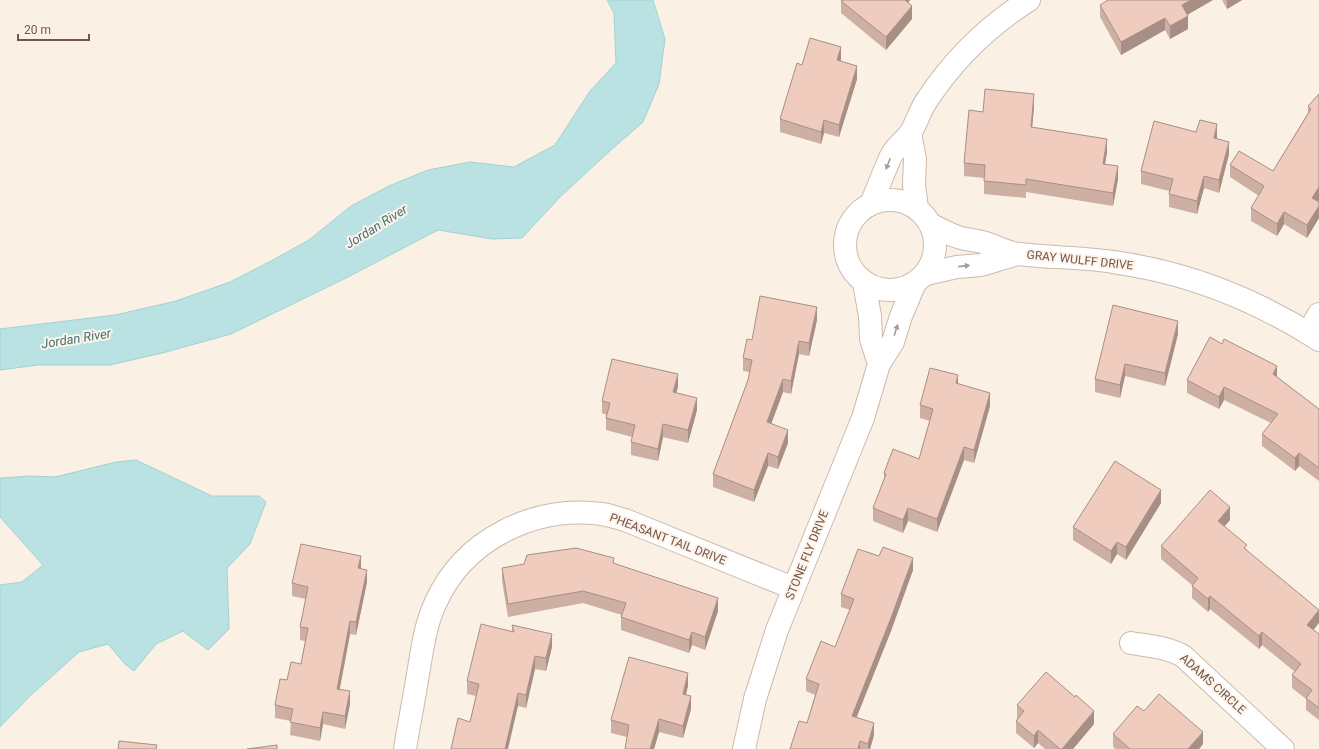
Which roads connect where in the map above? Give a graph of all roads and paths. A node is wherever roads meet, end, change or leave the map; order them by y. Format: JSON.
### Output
{"nodes":[{"id":1,"x":1029,"y":0,"type":"edge"},
{"id":2,"x":910,"y":133,"type":"junction"},
{"id":3,"x":871,"y":204,"type":"junction"},
{"id":4,"x":924,"y":216,"type":"junction"},
{"id":5,"x":1017,"y":254,"type":"junction"},
{"id":6,"x":921,"y":279,"type":"junction"},
{"id":7,"x":864,"y":283,"type":"junction"},
{"id":8,"x":1319,"y":314,"type":"edge"},
{"id":9,"x":1313,"y":337,"type":"edge"},
{"id":10,"x":879,"y":364,"type":"junction"},
{"id":11,"x":793,"y":588,"type":"junction"},
{"id":12,"x":1131,"y":643,"type":"dead end"},
{"id":13,"x":405,"y":749,"type":"edge"},
{"id":14,"x":744,"y":749,"type":"edge"},
{"id":15,"x":1282,"y":749,"type":"edge"}],
"edges":[{"from":1,"to":2,"type":"street"},
{"from":2,"to":3,"type":"street","one_way":true},
{"from":2,"to":4,"type":"street"},
{"from":3,"to":4,"type":"street"},
{"from":3,"to":7,"type":"street"},
{"from":4,"to":5,"type":"street","name":"GRAY WULFF DRIVE"},
{"from":4,"to":6,"type":"street"},
{"from":6,"to":5,"type":"street","name":"GRAY WULFF DRIVE","one_way":true},
{"from":5,"to":9,"type":"street","name":"GRAY WULFF DRIVE"},
{"from":6,"to":7,"type":"street"},
{"from":10,"to":6,"type":"street","name":"STONE FLY DRIVE","one_way":true},
{"from":7,"to":10,"type":"street"},
{"from":8,"to":9,"type":"street"},
{"from":10,"to":11,"type":"street","name":"STONE FLY DRIVE"},
{"from":11,"to":13,"type":"street","name":"PHEASANT TAIL DRIVE"},
{"from":11,"to":14,"type":"street","name":"STONE FLY DRIVE"},
{"from":12,"to":15,"type":"street","name":"ADAMS CIRCLE"}]}
